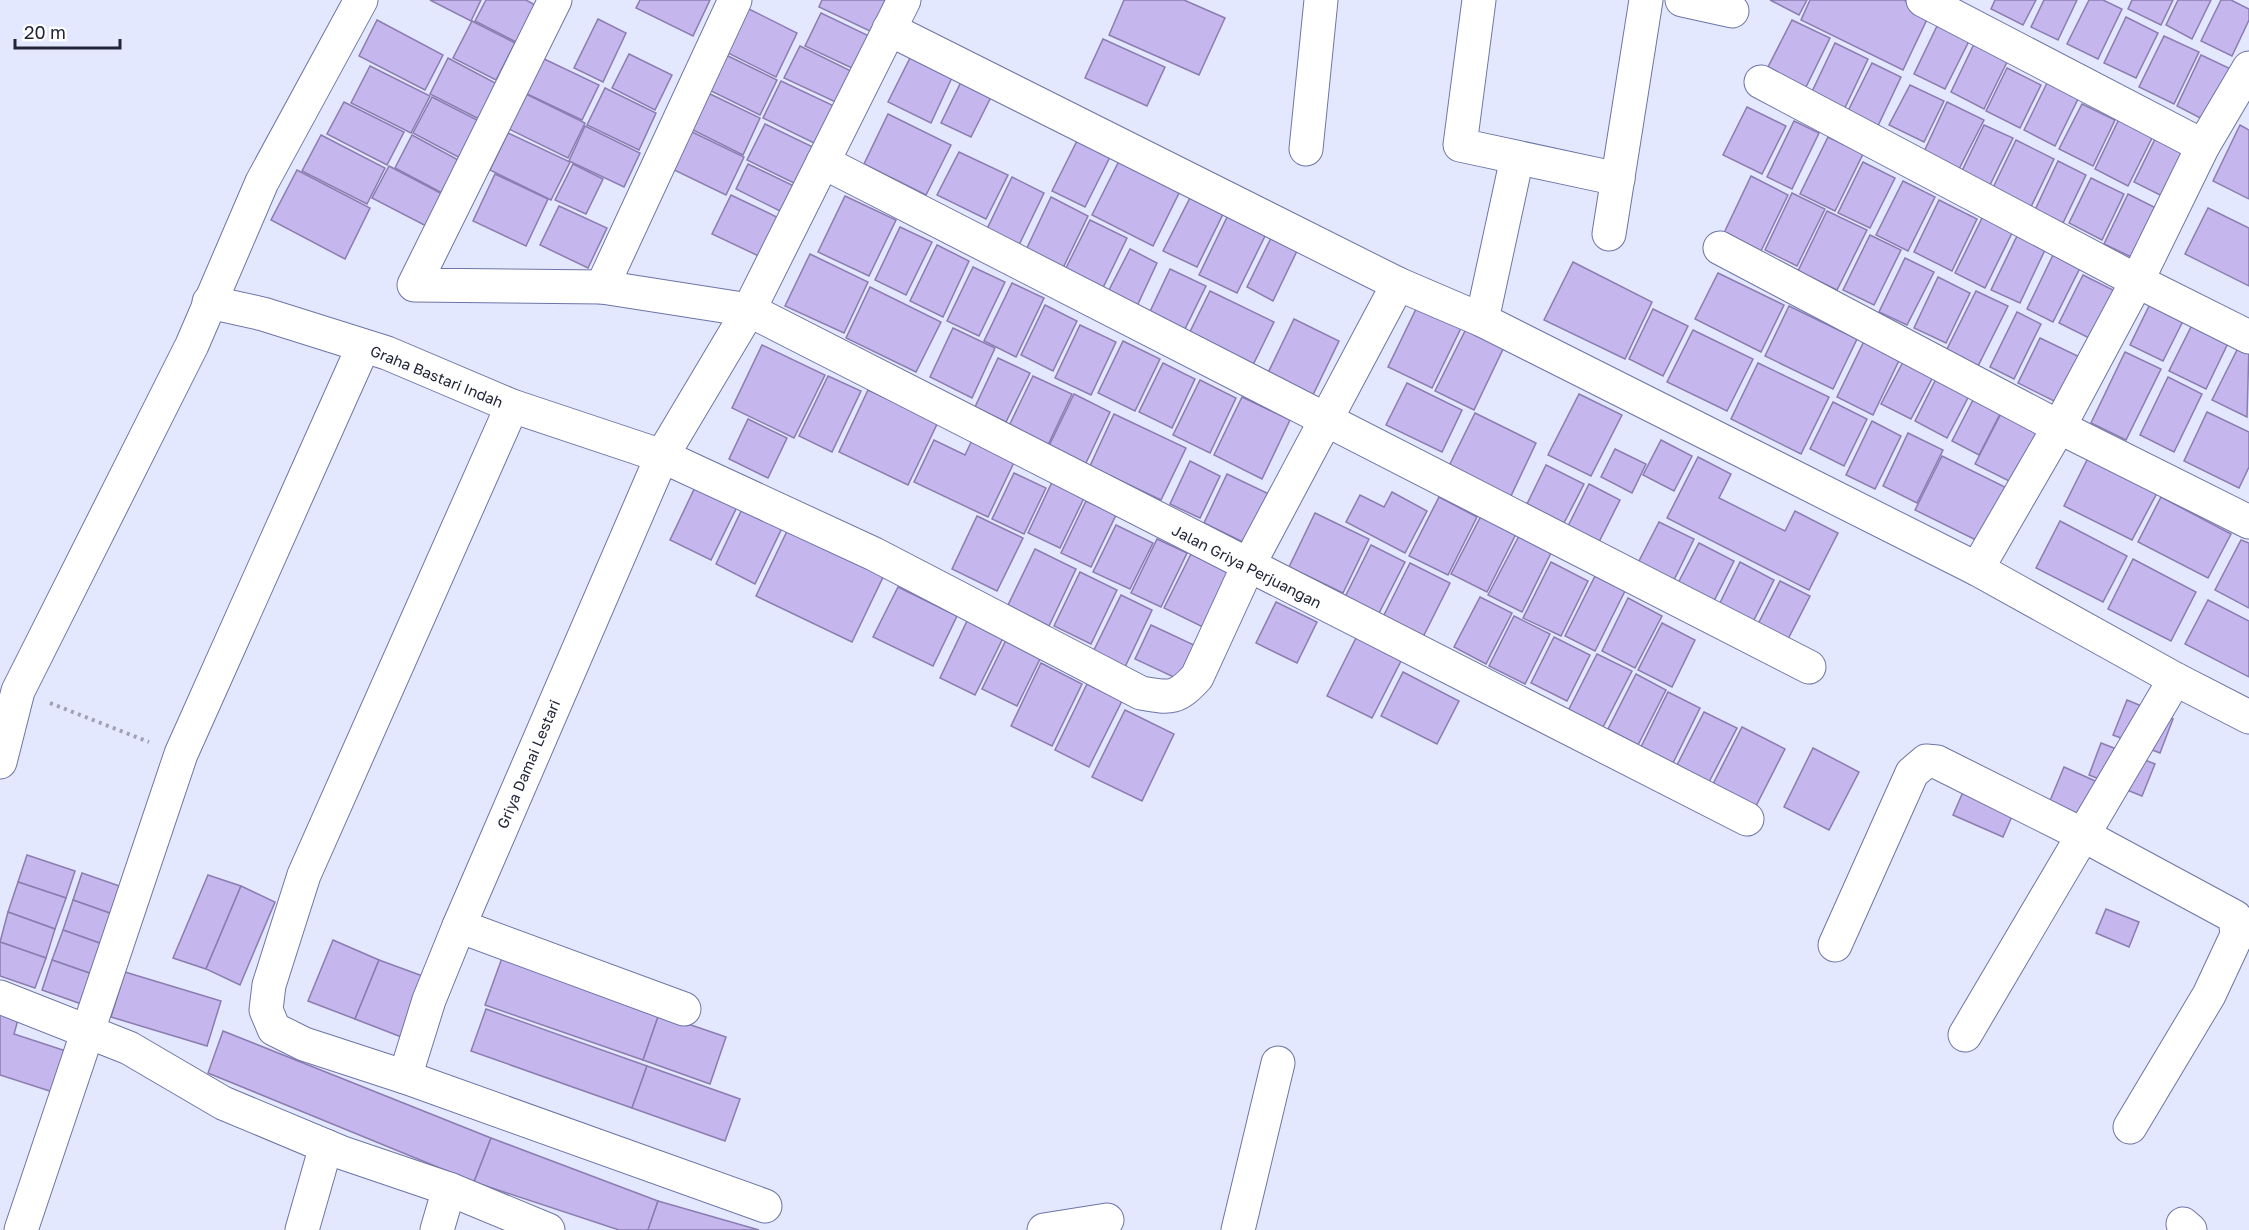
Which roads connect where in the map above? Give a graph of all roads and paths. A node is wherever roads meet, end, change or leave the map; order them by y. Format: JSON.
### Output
{"nodes":[{"id":1,"x":361,"y":0,"type":"edge"},
{"id":2,"x":555,"y":0,"type":"edge"},
{"id":3,"x":735,"y":0,"type":"edge"},
{"id":4,"x":904,"y":0,"type":"edge"},
{"id":5,"x":1321,"y":0,"type":"edge"},
{"id":6,"x":1479,"y":0,"type":"edge"},
{"id":7,"x":1646,"y":0,"type":"edge"},
{"id":8,"x":1682,"y":0,"type":"edge"},
{"id":9,"x":1923,"y":0,"type":"edge"},
{"id":10,"x":1732,"y":11,"type":"dead end"},
{"id":11,"x":889,"y":29,"type":"junction"},
{"id":12,"x":2249,"y":68,"type":"edge"},
{"id":13,"x":1761,"y":82,"type":"dead end"},
{"id":14,"x":2239,"y":109,"type":"edge"},
{"id":15,"x":2203,"y":146,"type":"junction"},
{"id":16,"x":1306,"y":148,"type":"dead end"},
{"id":17,"x":1517,"y":158,"type":"junction"},
{"id":18,"x":823,"y":162,"type":"junction"},
{"id":19,"x":1618,"y":179,"type":"junction"},
{"id":20,"x":1609,"y":234,"type":"dead end"},
{"id":21,"x":1720,"y":248,"type":"dead end"},
{"id":22,"x":2137,"y":281,"type":"junction"},
{"id":23,"x":1398,"y":284,"type":"junction"},
{"id":24,"x":602,"y":287,"type":"junction"},
{"id":25,"x":209,"y":302,"type":"junction"},
{"id":26,"x":748,"y":310,"type":"junction"},
{"id":27,"x":1482,"y":320,"type":"junction"},
{"id":28,"x":2249,"y":337,"type":"edge"},
{"id":29,"x":363,"y":347,"type":"junction"},
{"id":30,"x":512,"y":406,"type":"junction"},
{"id":31,"x":1324,"y":420,"type":"junction"},
{"id":32,"x":2059,"y":427,"type":"junction"},
{"id":33,"x":662,"y":456,"type":"junction"},
{"id":34,"x":2249,"y":522,"type":"edge"},
{"id":35,"x":1248,"y":566,"type":"junction"},
{"id":36,"x":1977,"y":569,"type":"junction"},
{"id":37,"x":1809,"y":667,"type":"dead end"},
{"id":38,"x":2175,"y":679,"type":"junction"},
{"id":39,"x":18,"y":691,"type":"junction"},
{"id":40,"x":2249,"y":717,"type":"edge"},
{"id":41,"x":181,"y":754,"type":"junction"},
{"id":42,"x":0,"y":762,"type":"edge"},
{"id":43,"x":1747,"y":819,"type":"dead end"},
{"id":44,"x":2083,"y":835,"type":"junction"},
{"id":45,"x":459,"y":926,"type":"junction"},
{"id":46,"x":1835,"y":945,"type":"dead end"},
{"id":47,"x":0,"y":997,"type":"edge"},
{"id":48,"x":684,"y":1010,"type":"dead end"},
{"id":49,"x":88,"y":1033,"type":"junction"},
{"id":50,"x":1965,"y":1035,"type":"dead end"},
{"id":51,"x":1278,"y":1062,"type":"dead end"},
{"id":52,"x":405,"y":1077,"type":"junction"},
{"id":53,"x":2130,"y":1127,"type":"dead end"},
{"id":54,"x":326,"y":1146,"type":"junction"},
{"id":55,"x":449,"y":1189,"type":"junction"},
{"id":56,"x":765,"y":1206,"type":"dead end"},
{"id":57,"x":1107,"y":1220,"type":"dead end"},
{"id":58,"x":21,"y":1230,"type":"edge"},
{"id":59,"x":302,"y":1230,"type":"edge"},
{"id":60,"x":437,"y":1230,"type":"edge"},
{"id":61,"x":548,"y":1230,"type":"edge"},
{"id":62,"x":1044,"y":1230,"type":"edge"},
{"id":63,"x":1238,"y":1230,"type":"edge"}],
"edges":[{"from":1,"to":25,"type":"street"},
{"from":2,"to":24,"type":"street","name":"Jalan Griya Perjuangan"},
{"from":3,"to":24,"type":"street"},
{"from":4,"to":11,"type":"street","name":"Griya Damai Lestari"},
{"from":5,"to":16,"type":"street"},
{"from":6,"to":17,"type":"street"},
{"from":7,"to":19,"type":"street"},
{"from":8,"to":10,"type":"street"},
{"from":9,"to":15,"type":"street"},
{"from":11,"to":18,"type":"street","name":"Griya Damai Lestari"},
{"from":11,"to":23,"type":"street"},
{"from":12,"to":14,"type":"street"},
{"from":13,"to":22,"type":"street"},
{"from":14,"to":15,"type":"street"},
{"from":15,"to":22,"type":"street"},
{"from":17,"to":19,"type":"street"},
{"from":17,"to":27,"type":"street"},
{"from":18,"to":26,"type":"street","name":"Griya Damai Lestari"},
{"from":18,"to":31,"type":"street"},
{"from":19,"to":20,"type":"street"},
{"from":21,"to":32,"type":"street"},
{"from":22,"to":28,"type":"street"},
{"from":22,"to":32,"type":"street"},
{"from":23,"to":27,"type":"street"},
{"from":23,"to":31,"type":"street","name":"Graha Bastari Indah"},
{"from":24,"to":26,"type":"street","name":"Jalan Griya Perjuangan"},
{"from":25,"to":29,"type":"street","name":"Graha Bastari Indah"},
{"from":25,"to":39,"type":"street"},
{"from":26,"to":33,"type":"street","name":"Griya Damai Lestari"},
{"from":26,"to":35,"type":"street","name":"Jalan Griya Perjuangan"},
{"from":27,"to":36,"type":"street"},
{"from":29,"to":30,"type":"street","name":"Graha Bastari Indah"},
{"from":29,"to":41,"type":"street"},
{"from":30,"to":33,"type":"street","name":"Graha Bastari Indah"},
{"from":30,"to":52,"type":"street"},
{"from":31,"to":35,"type":"street","name":"Graha Bastari Indah"},
{"from":31,"to":37,"type":"street"},
{"from":32,"to":34,"type":"street"},
{"from":32,"to":36,"type":"street"},
{"from":33,"to":35,"type":"street","name":"Graha Bastari Indah"},
{"from":33,"to":45,"type":"street","name":"Griya Damai Lestari"},
{"from":35,"to":43,"type":"street","name":"Jalan Griya Perjuangan"},
{"from":36,"to":38,"type":"street"},
{"from":38,"to":40,"type":"street"},
{"from":38,"to":44,"type":"street"},
{"from":39,"to":41,"type":"path"},
{"from":39,"to":42,"type":"street"},
{"from":41,"to":49,"type":"street"},
{"from":44,"to":46,"type":"street"},
{"from":44,"to":50,"type":"street"},
{"from":44,"to":53,"type":"street"},
{"from":45,"to":48,"type":"street"},
{"from":45,"to":52,"type":"street","name":"Griya Damai Lestari"},
{"from":47,"to":49,"type":"street"},
{"from":49,"to":54,"type":"street"},
{"from":49,"to":58,"type":"street"},
{"from":51,"to":63,"type":"street"},
{"from":52,"to":56,"type":"street"},
{"from":54,"to":55,"type":"street"},
{"from":54,"to":59,"type":"street"},
{"from":55,"to":60,"type":"street"},
{"from":55,"to":61,"type":"street"},
{"from":57,"to":62,"type":"street"}]}
